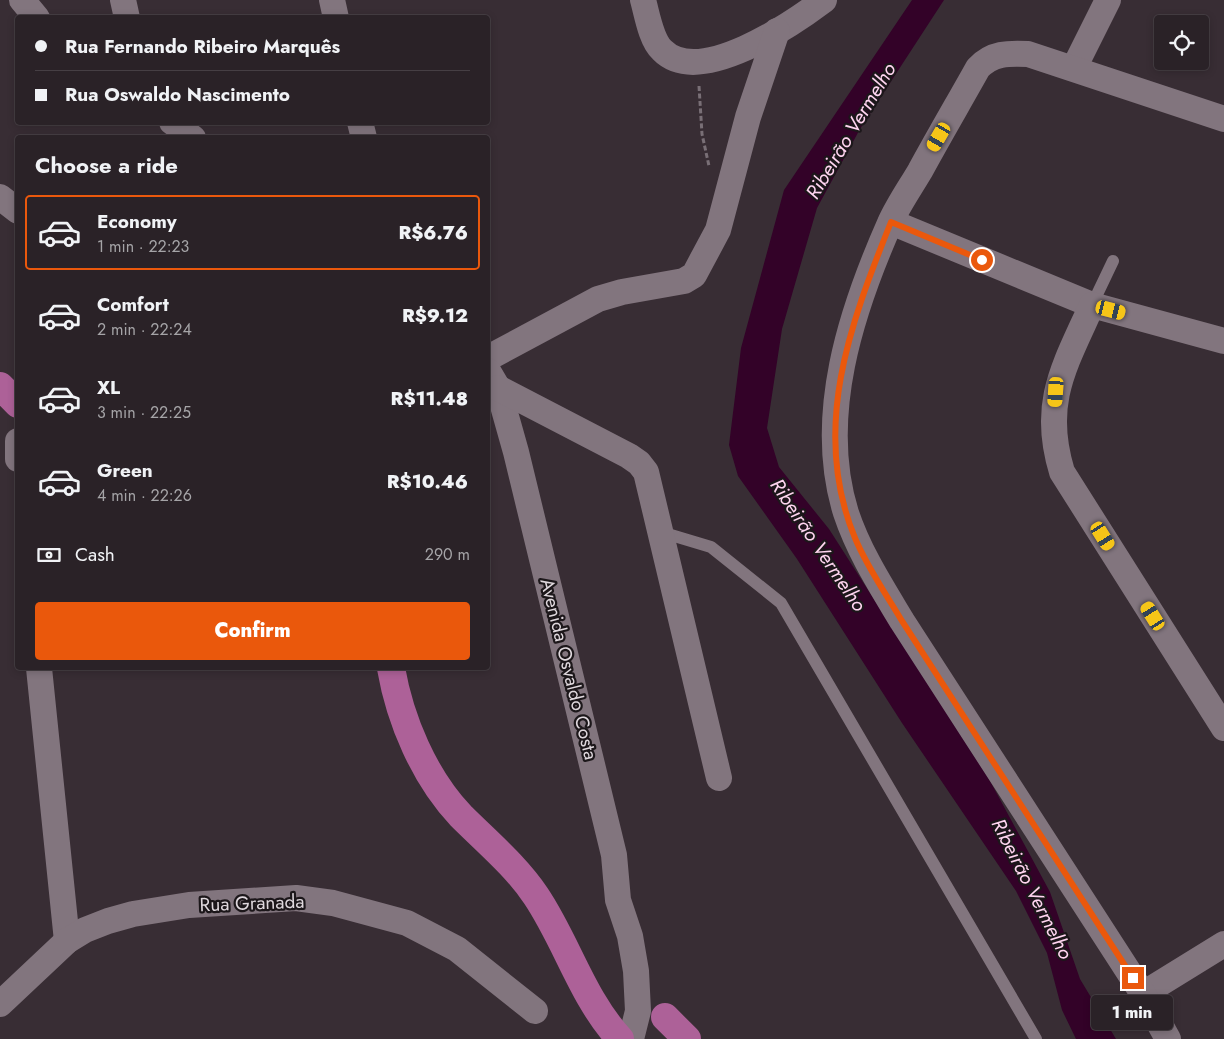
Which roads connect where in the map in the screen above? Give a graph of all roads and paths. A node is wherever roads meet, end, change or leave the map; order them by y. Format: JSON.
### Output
{"nodes":[{"id":1,"x":22,"y":0,"type":"edge"},
{"id":2,"x":123,"y":0,"type":"edge"},
{"id":3,"x":332,"y":0,"type":"edge"},
{"id":4,"x":643,"y":0,"type":"edge"},
{"id":5,"x":824,"y":0,"type":"edge"},
{"id":6,"x":1108,"y":0,"type":"edge"},
{"id":7,"x":35,"y":15,"type":"edge"},
{"id":8,"x":126,"y":15,"type":"edge"},
{"id":9,"x":335,"y":15,"type":"edge"},
{"id":10,"x":777,"y":31,"type":"junction"},
{"id":11,"x":697,"y":63,"type":"junction"},
{"id":12,"x":1074,"y":68,"type":"junction"},
{"id":13,"x":1224,"y":119,"type":"edge"},
{"id":14,"x":176,"y":125,"type":"edge"},
{"id":15,"x":189,"y":135,"type":"edge"},
{"id":16,"x":709,"y":168,"type":"dead end"},
{"id":17,"x":0,"y":197,"type":"edge"},
{"id":18,"x":15,"y":209,"type":"edge"},
{"id":19,"x":891,"y":222,"type":"junction"},
{"id":20,"x":1113,"y":261,"type":"dead end"},
{"id":21,"x":1092,"y":305,"type":"junction"},
{"id":22,"x":1224,"y":341,"type":"edge"},
{"id":23,"x":490,"y":357,"type":"edge"},
{"id":24,"x":493,"y":379,"type":"edge"},
{"id":25,"x":0,"y":386,"type":"edge"},
{"id":26,"x":15,"y":402,"type":"edge"},
{"id":27,"x":0,"y":403,"type":"edge"},
{"id":28,"x":15,"y":405,"type":"edge"},
{"id":29,"x":661,"y":532,"type":"junction"},
{"id":30,"x":39,"y":670,"type":"edge"},
{"id":31,"x":392,"y":670,"type":"edge"},
{"id":32,"x":1224,"y":728,"type":"edge"},
{"id":33,"x":719,"y":778,"type":"dead end"},
{"id":34,"x":67,"y":941,"type":"junction"},
{"id":35,"x":1224,"y":944,"type":"edge"},
{"id":36,"x":636,"y":971,"type":"junction"},
{"id":37,"x":1143,"y":994,"type":"junction"},
{"id":38,"x":0,"y":1004,"type":"edge"},
{"id":39,"x":535,"y":1011,"type":"dead end"},
{"id":40,"x":668,"y":1028,"type":"edge"},
{"id":41,"x":620,"y":1039,"type":"edge"},
{"id":42,"x":631,"y":1039,"type":"edge"},
{"id":43,"x":687,"y":1039,"type":"edge"},
{"id":44,"x":1036,"y":1039,"type":"edge"},
{"id":45,"x":1168,"y":1039,"type":"edge"}],
"edges":[{"from":1,"to":7,"type":"street"},
{"from":2,"to":8,"type":"street"},
{"from":3,"to":9,"type":"street"},
{"from":4,"to":11,"type":"street"},
{"from":5,"to":10,"type":"street"},
{"from":6,"to":12,"type":"street"},
{"from":10,"to":11,"type":"street"},
{"from":10,"to":23,"type":"street"},
{"from":11,"to":16,"type":"path"},
{"from":12,"to":13,"type":"street"},
{"from":12,"to":19,"type":"street"},
{"from":14,"to":15,"type":"street"},
{"from":17,"to":18,"type":"street"},
{"from":19,"to":21,"type":"street"},
{"from":19,"to":37,"type":"street"},
{"from":20,"to":21,"type":"lane"},
{"from":21,"to":22,"type":"street"},
{"from":21,"to":32,"type":"street"},
{"from":24,"to":29,"type":"street"},
{"from":24,"to":36,"type":"street","name":"Avenida Osvaldo Costa"},
{"from":25,"to":26,"type":"main road"},
{"from":27,"to":28,"type":"main road"},
{"from":29,"to":33,"type":"street"},
{"from":29,"to":44,"type":"lane"},
{"from":30,"to":34,"type":"street"},
{"from":31,"to":41,"type":"main road"},
{"from":34,"to":38,"type":"street","name":"Rua Granada"},
{"from":34,"to":39,"type":"street","name":"Rua Granada"},
{"from":35,"to":37,"type":"street"},
{"from":36,"to":40,"type":"street","name":"Avenida Osvaldo Costa"},
{"from":36,"to":42,"type":"street","name":"Avenida Osvaldo Costa"},
{"from":37,"to":45,"type":"street"},
{"from":40,"to":43,"type":"main road"}]}
